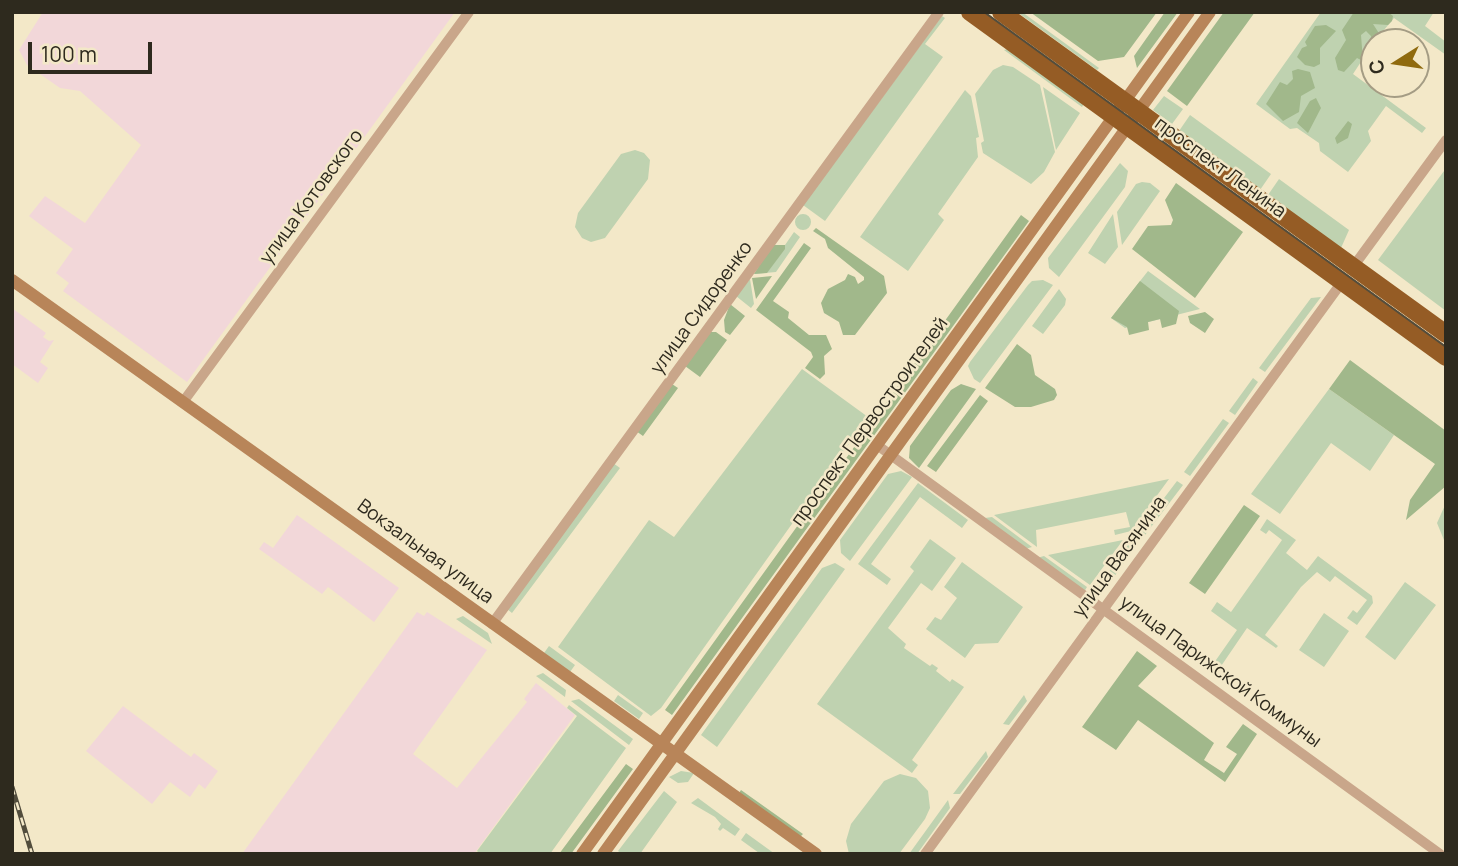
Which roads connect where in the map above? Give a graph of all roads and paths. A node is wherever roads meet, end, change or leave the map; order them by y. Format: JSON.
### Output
{"nodes":[{"id":1,"x":469,"y":12,"type":"edge"},
{"id":2,"x":939,"y":12,"type":"edge"},
{"id":3,"x":970,"y":12,"type":"edge"},
{"id":4,"x":1001,"y":12,"type":"edge"},
{"id":5,"x":1189,"y":12,"type":"edge"},
{"id":6,"x":1210,"y":12,"type":"edge"},
{"id":7,"x":1131,"y":106,"type":"junction"},
{"id":8,"x":1120,"y":122,"type":"junction"},
{"id":9,"x":1446,"y":139,"type":"edge"},
{"id":10,"x":1018,"y":250,"type":"junction"},
{"id":11,"x":1032,"y":261,"type":"junction"},
{"id":12,"x":1348,"y":274,"type":"junction"},
{"id":13,"x":12,"y":280,"type":"edge"},
{"id":14,"x":1446,"y":334,"type":"edge"},
{"id":15,"x":1446,"y":357,"type":"edge"},
{"id":16,"x":183,"y":402,"type":"junction"},
{"id":17,"x":877,"y":445,"type":"junction"},
{"id":18,"x":891,"y":456,"type":"junction"},
{"id":19,"x":1103,"y":609,"type":"junction"},
{"id":20,"x":492,"y":624,"type":"junction"},
{"id":21,"x":661,"y":744,"type":"junction"},
{"id":22,"x":674,"y":754,"type":"junction"},
{"id":23,"x":582,"y":854,"type":"edge"},
{"id":24,"x":603,"y":854,"type":"edge"},
{"id":25,"x":816,"y":854,"type":"edge"},
{"id":26,"x":925,"y":854,"type":"edge"},
{"id":27,"x":1440,"y":854,"type":"edge"}],
"edges":[{"from":1,"to":16,"type":"street","name":"улица Котовского"},
{"from":2,"to":20,"type":"street","name":"улица Сидоренко"},
{"from":3,"to":8,"type":"highway","name":"проспект Ленина"},
{"from":4,"to":7,"type":"highway","name":"проспект Ленина"},
{"from":5,"to":7,"type":"main road","name":"проспект Первостроителей"},
{"from":6,"to":7,"type":"main road","name":"проспект Первостроителей"},
{"from":7,"to":8,"type":"main road","name":"проспект Первостроителей"},
{"from":7,"to":12,"type":"highway","name":"проспект Ленина"},
{"from":8,"to":10,"type":"main road","name":"проспект Первостроителей"},
{"from":8,"to":11,"type":"main road","name":"проспект Первостроителей"},
{"from":8,"to":12,"type":"highway","name":"проспект Ленина"},
{"from":9,"to":12,"type":"street","name":"улица Васянина"},
{"from":10,"to":11,"type":"main road"},
{"from":10,"to":17,"type":"main road","name":"проспект Первостроителей"},
{"from":11,"to":18,"type":"main road","name":"проспект Первостроителей"},
{"from":12,"to":14,"type":"highway","name":"проспект Ленина"},
{"from":12,"to":15,"type":"highway","name":"проспект Ленина"},
{"from":12,"to":19,"type":"street","name":"улица Васянина"},
{"from":13,"to":16,"type":"main road","name":"Вокзальная улица"},
{"from":16,"to":20,"type":"main road","name":"Вокзальная улица"},
{"from":17,"to":18,"type":"street","name":"улица Парижской Коммуны"},
{"from":17,"to":21,"type":"main road","name":"проспект Первостроителей"},
{"from":18,"to":19,"type":"street","name":"улица Парижской Коммуны"},
{"from":18,"to":22,"type":"main road","name":"проспект Первостроителей"},
{"from":19,"to":26,"type":"street","name":"улица Васянина"},
{"from":19,"to":27,"type":"street","name":"улица Парижской Коммуны"},
{"from":20,"to":21,"type":"main road","name":"Вокзальная улица"},
{"from":21,"to":22,"type":"main road","name":"Вокзальная улица"},
{"from":21,"to":23,"type":"main road","name":"проспект Первостроителей"},
{"from":22,"to":24,"type":"main road","name":"проспект Первостроителей"},
{"from":22,"to":25,"type":"main road","name":"Вокзальная улица"}]}
